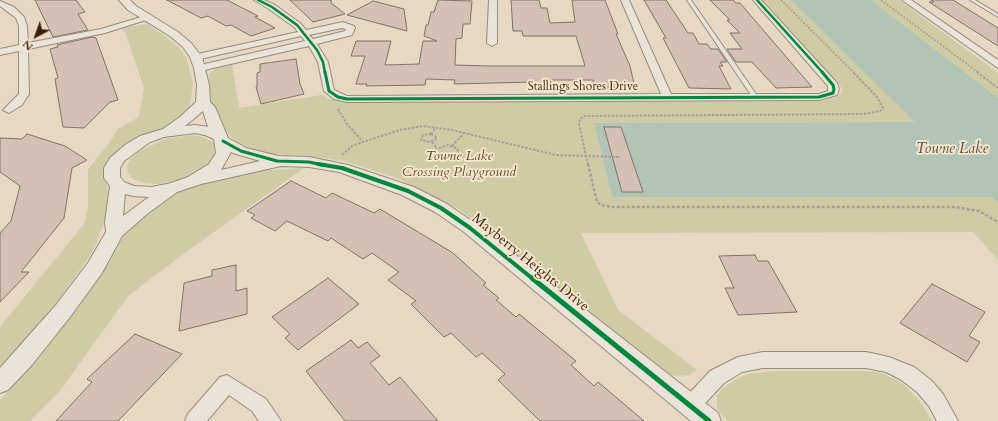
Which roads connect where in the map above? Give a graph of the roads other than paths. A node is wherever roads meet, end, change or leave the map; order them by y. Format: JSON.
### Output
{"nodes":[{"id":1,"x":124,"y":0,"type":"edge"},
{"id":2,"x":258,"y":0,"type":"edge"},
{"id":3,"x":493,"y":0,"type":"edge"},
{"id":4,"x":625,"y":0,"type":"edge"},
{"id":5,"x":689,"y":0,"type":"edge"},
{"id":6,"x":757,"y":0,"type":"edge"},
{"id":7,"x":906,"y":0,"type":"edge"},
{"id":8,"x":972,"y":0,"type":"edge"},
{"id":9,"x":0,"y":3,"type":"edge"},
{"id":10,"x":145,"y":16,"type":"junction"},
{"id":11,"x":998,"y":16,"type":"edge"},
{"id":12,"x":304,"y":33,"type":"junction"},
{"id":13,"x":312,"y":42,"type":"junction"},
{"id":14,"x":492,"y":43,"type":"dead end"},
{"id":15,"x":24,"y":44,"type":"junction"},
{"id":16,"x":0,"y":45,"type":"edge"},
{"id":17,"x":0,"y":52,"type":"edge"},
{"id":18,"x":198,"y":63,"type":"junction"},
{"id":19,"x":998,"y":65,"type":"edge"},
{"id":20,"x":667,"y":97,"type":"junction"},
{"id":21,"x":754,"y":97,"type":"junction"},
{"id":22,"x":203,"y":103,"type":"junction"},
{"id":23,"x":9,"y":110,"type":"dead end"},
{"id":24,"x":162,"y":133,"type":"junction"},
{"id":25,"x":221,"y":138,"type":"junction"},
{"id":26,"x":277,"y":162,"type":"junction"},
{"id":27,"x":194,"y":181,"type":"junction"},
{"id":28,"x":118,"y":186,"type":"junction"},
{"id":29,"x":174,"y":188,"type":"junction"},
{"id":30,"x":115,"y":232,"type":"junction"},
{"id":31,"x":0,"y":384,"type":"edge"},
{"id":32,"x":690,"y":406,"type":"junction"},
{"id":33,"x":195,"y":421,"type":"edge"},
{"id":34,"x":271,"y":421,"type":"edge"},
{"id":35,"x":709,"y":421,"type":"edge"},
{"id":36,"x":948,"y":421,"type":"edge"}],
"edges":[{"from":1,"to":10,"type":"street"},
{"from":2,"to":12,"type":"street"},
{"from":3,"to":14,"type":"street"},
{"from":4,"to":20,"type":"street"},
{"from":5,"to":21,"type":"lane"},
{"from":6,"to":21,"type":"street","name":"Stallings Shores Drive"},
{"from":7,"to":19,"type":"street"},
{"from":8,"to":11,"type":"lane"},
{"from":9,"to":15,"type":"street"},
{"from":10,"to":15,"type":"street"},
{"from":10,"to":18,"type":"street"},
{"from":12,"to":13,"type":"street"},
{"from":12,"to":13,"type":"street"},
{"from":12,"to":18,"type":"street"},
{"from":13,"to":18,"type":"street"},
{"from":13,"to":20,"type":"street","name":"Stallings Shores Drive"},
{"from":15,"to":16,"type":"street"},
{"from":15,"to":17,"type":"street"},
{"from":15,"to":23,"type":"street"},
{"from":18,"to":22,"type":"street"},
{"from":20,"to":21,"type":"street","name":"Stallings Shores Drive"},
{"from":22,"to":24,"type":"street"},
{"from":22,"to":25,"type":"street"},
{"from":24,"to":25,"type":"street","name":"Mayberry Heights Drive"},
{"from":24,"to":28,"type":"street"},
{"from":25,"to":26,"type":"street","name":"Mayberry Heights Drive"},
{"from":25,"to":27,"type":"street"},
{"from":26,"to":27,"type":"street","name":"Mayberry Heights Drive"},
{"from":26,"to":32,"type":"street","name":"Mayberry Heights Drive"},
{"from":27,"to":29,"type":"street"},
{"from":28,"to":29,"type":"street"},
{"from":28,"to":30,"type":"street"},
{"from":29,"to":30,"type":"street"},
{"from":30,"to":31,"type":"street"},
{"from":32,"to":35,"type":"street","name":"Mayberry Heights Drive"},
{"from":32,"to":36,"type":"street"},
{"from":33,"to":34,"type":"street"}]}
